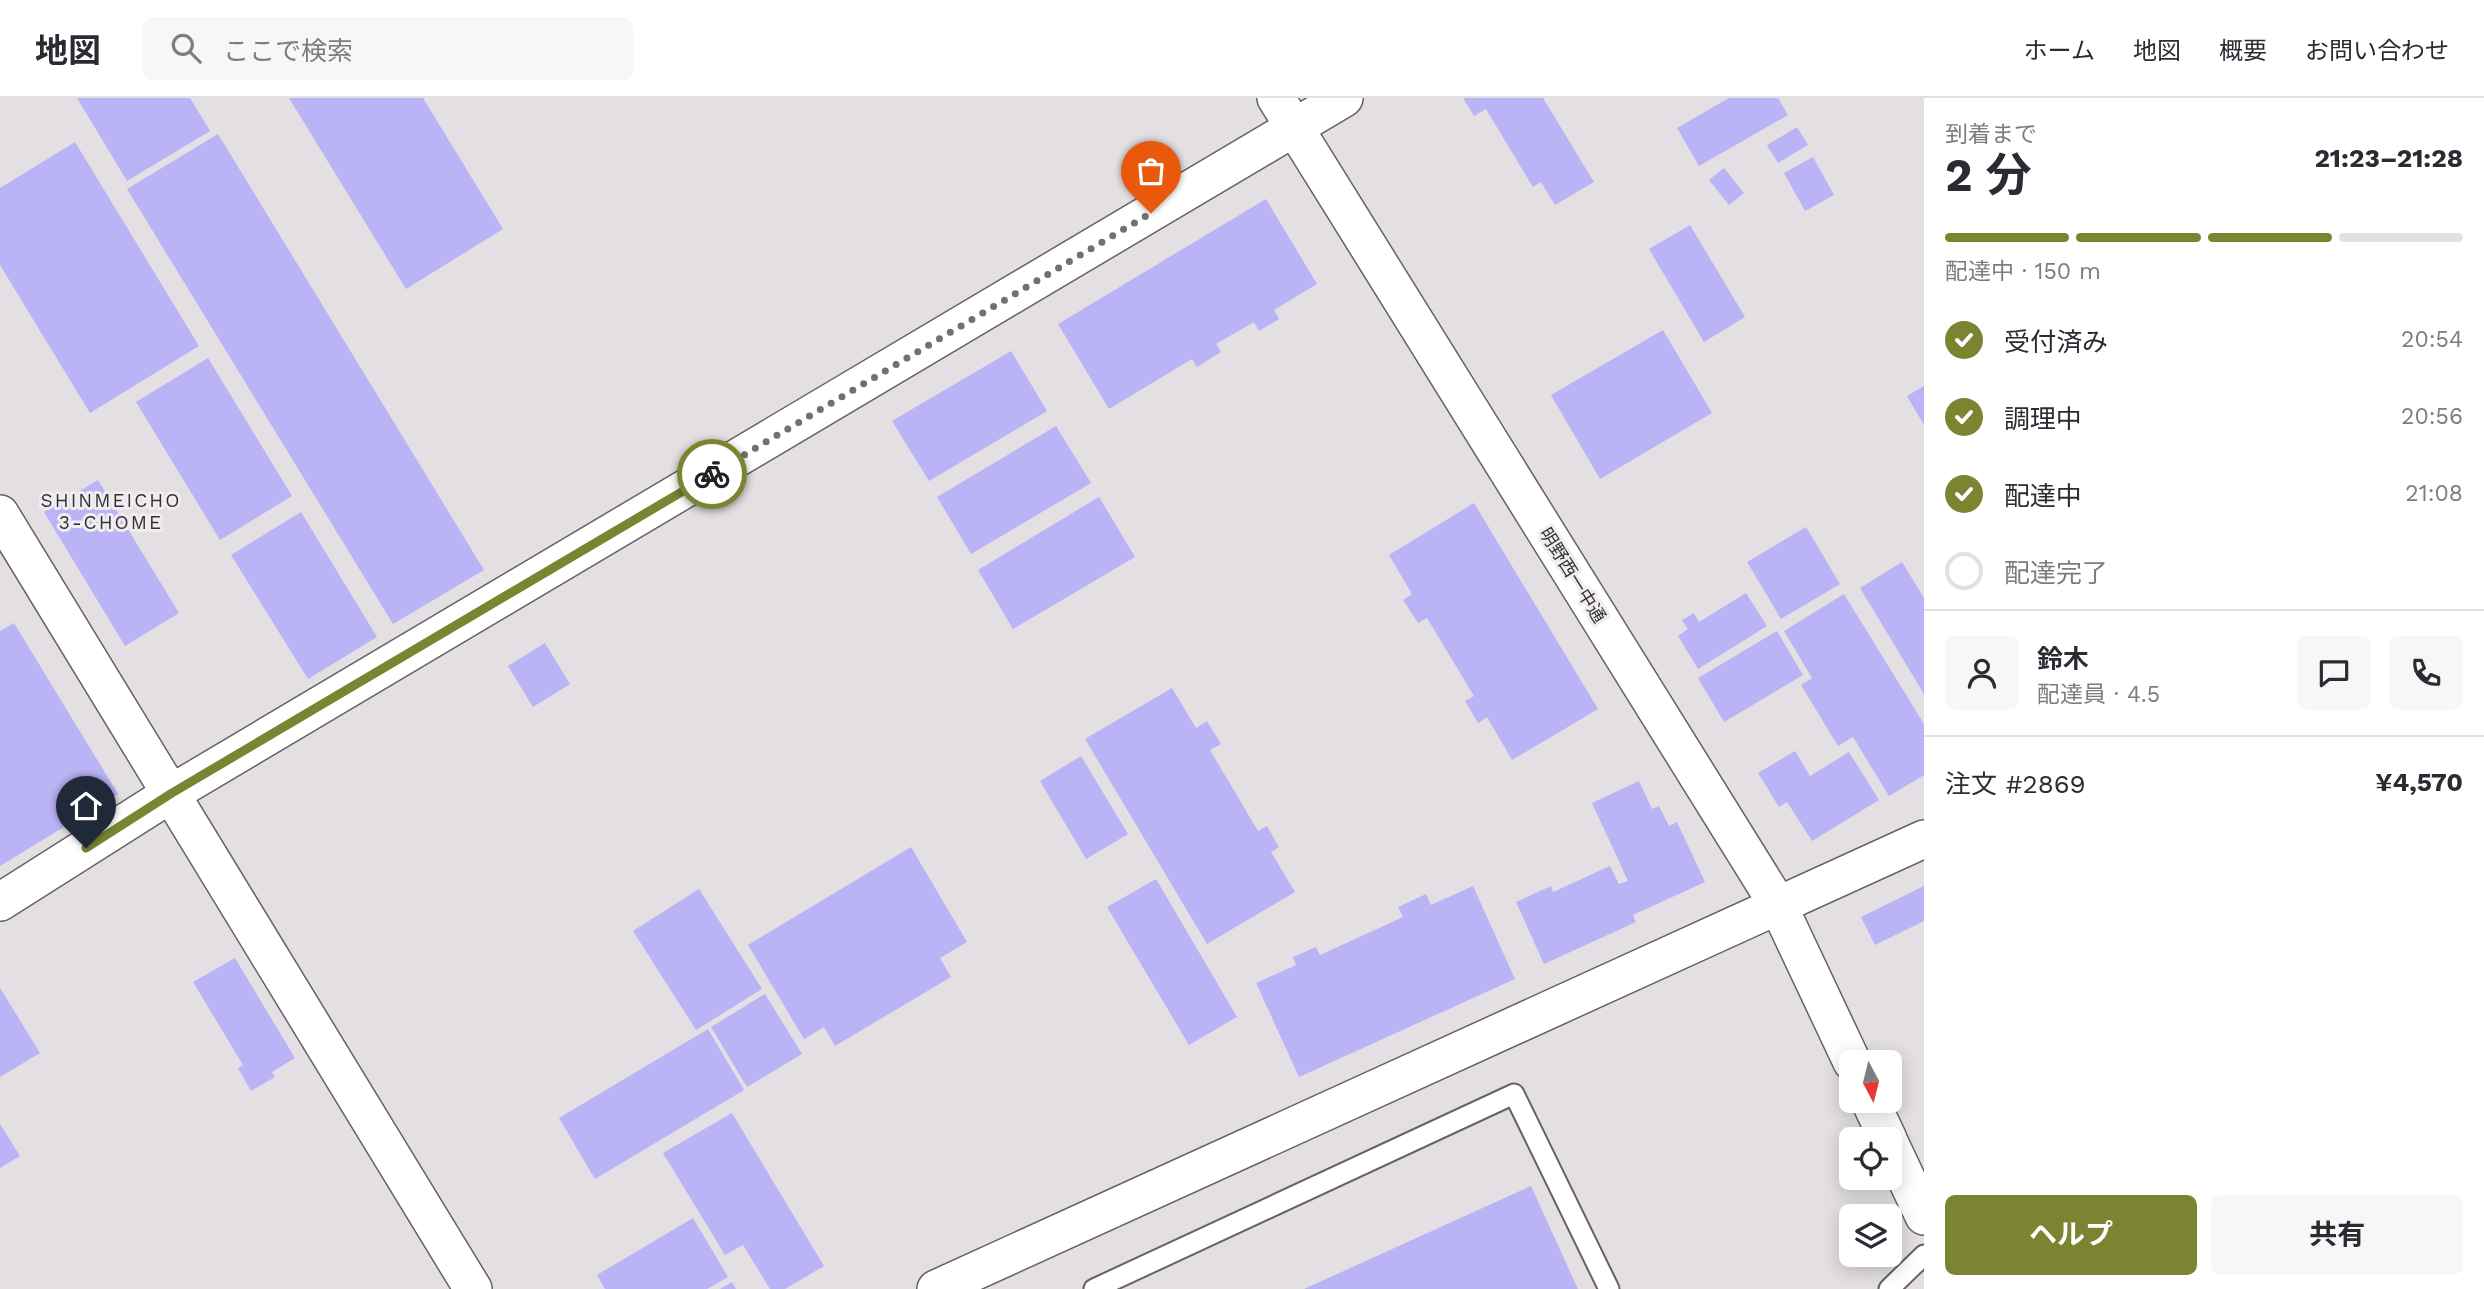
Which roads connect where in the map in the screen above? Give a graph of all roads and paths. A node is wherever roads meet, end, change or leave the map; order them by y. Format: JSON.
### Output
{"nodes":[{"id":1,"x":1344,"y":98,"type":"edge"},
{"id":2,"x":1285,"y":113,"type":"edge"},
{"id":3,"x":0,"y":514,"type":"edge"},
{"id":4,"x":172,"y":793,"type":"junction"},
{"id":5,"x":1924,"y":839,"type":"edge"},
{"id":6,"x":0,"y":902,"type":"edge"},
{"id":7,"x":1778,"y":905,"type":"junction"},
{"id":8,"x":1846,"y":1050,"type":"edge"},
{"id":9,"x":1902,"y":1169,"type":"edge"},
{"id":10,"x":1924,"y":1216,"type":"edge"},
{"id":11,"x":1924,"y":1255,"type":"edge"},
{"id":12,"x":473,"y":1289,"type":"edge"},
{"id":13,"x":936,"y":1289,"type":"edge"},
{"id":14,"x":1094,"y":1289,"type":"edge"},
{"id":15,"x":1609,"y":1289,"type":"edge"},
{"id":16,"x":1889,"y":1289,"type":"edge"}],
"edges":[{"from":1,"to":2,"type":"street"},
{"from":2,"to":4,"type":"street"},
{"from":2,"to":7,"type":"street","name":"明野西一中通"},
{"from":3,"to":4,"type":"street"},
{"from":4,"to":6,"type":"street"},
{"from":4,"to":12,"type":"street"},
{"from":5,"to":7,"type":"street"},
{"from":7,"to":8,"type":"street","name":"明野西一中通"},
{"from":7,"to":13,"type":"street"},
{"from":9,"to":10,"type":"street"},
{"from":11,"to":16,"type":"lane"},
{"from":14,"to":15,"type":"lane"}]}
